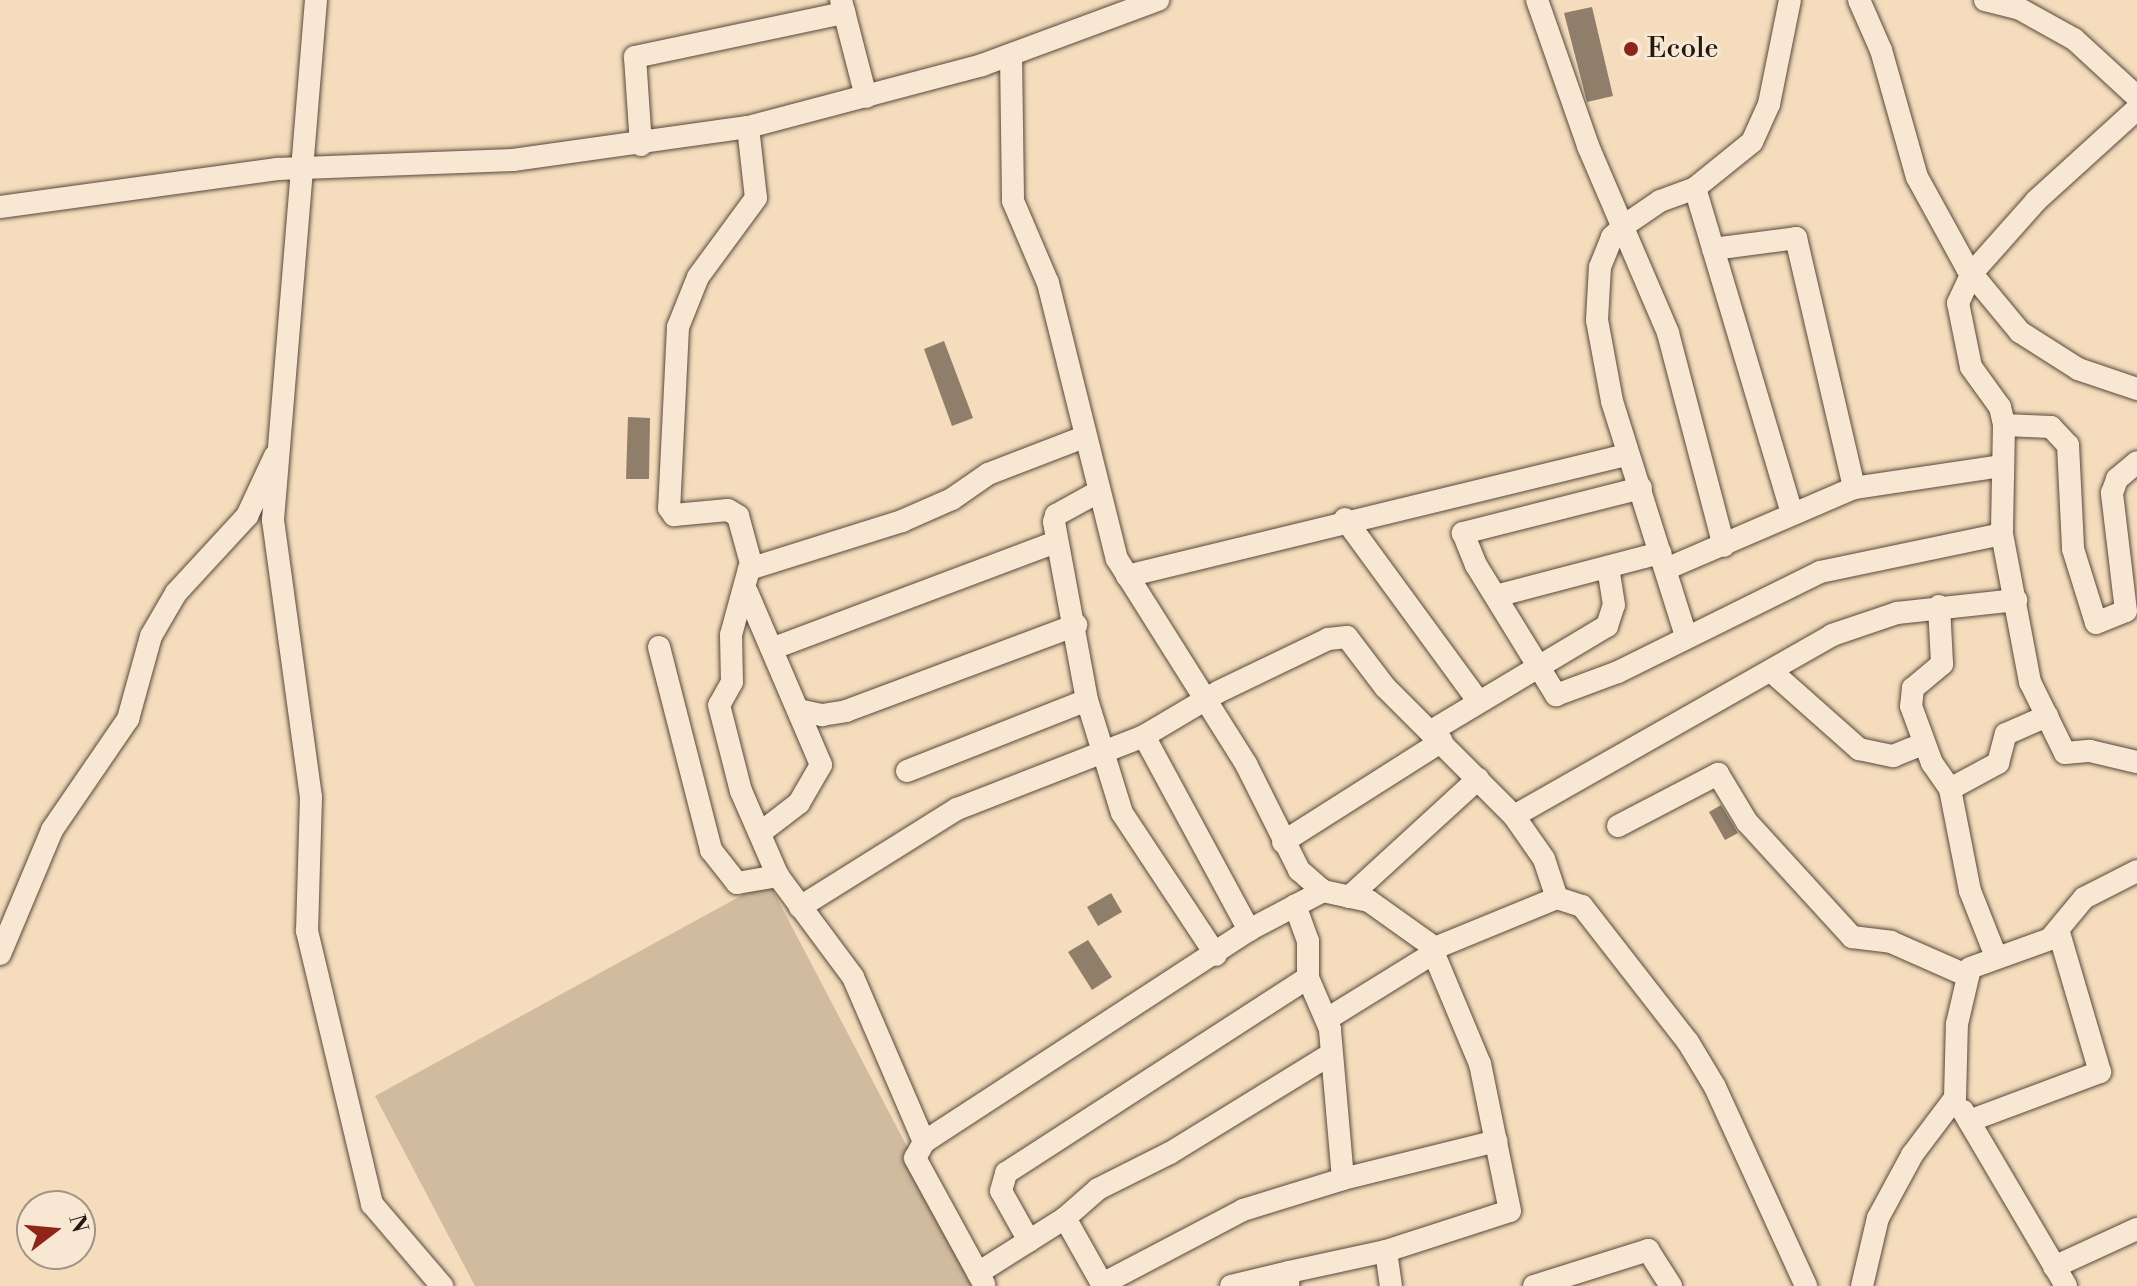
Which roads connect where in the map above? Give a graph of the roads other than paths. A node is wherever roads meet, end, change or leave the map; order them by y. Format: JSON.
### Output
{"nodes":[{"id":1,"x":316,"y":0,"type":"edge"},
{"id":2,"x":1158,"y":0,"type":"edge"},
{"id":3,"x":1537,"y":0,"type":"edge"},
{"id":4,"x":1790,"y":0,"type":"edge"},
{"id":5,"x":1859,"y":0,"type":"edge"},
{"id":6,"x":1985,"y":0,"type":"edge"},
{"id":7,"x":842,"y":6,"type":"edge"},
{"id":8,"x":1011,"y":55,"type":"junction"},
{"id":9,"x":866,"y":97,"type":"junction"},
{"id":10,"x":2137,"y":97,"type":"edge"},
{"id":11,"x":2137,"y":109,"type":"edge"},
{"id":12,"x":748,"y":127,"type":"junction"},
{"id":13,"x":641,"y":145,"type":"junction"},
{"id":14,"x":305,"y":166,"type":"junction"},
{"id":15,"x":1695,"y":188,"type":"junction"},
{"id":16,"x":0,"y":207,"type":"edge"},
{"id":17,"x":1625,"y":225,"type":"junction"},
{"id":18,"x":1713,"y":249,"type":"junction"},
{"id":19,"x":1972,"y":273,"type":"junction"},
{"id":20,"x":2137,"y":389,"type":"edge"},
{"id":21,"x":2004,"y":425,"type":"junction"},
{"id":22,"x":285,"y":437,"type":"junction"},
{"id":23,"x":1084,"y":437,"type":"junction"},
{"id":24,"x":1626,"y":455,"type":"junction"},
{"id":25,"x":2137,"y":462,"type":"edge"},
{"id":26,"x":2002,"y":466,"type":"junction"},
{"id":27,"x":1641,"y":488,"type":"junction"},
{"id":28,"x":1854,"y":488,"type":"junction"},
{"id":29,"x":1098,"y":492,"type":"junction"},
{"id":30,"x":1792,"y":514,"type":"junction"},
{"id":31,"x":1345,"y":519,"type":"junction"},
{"id":32,"x":2002,"y":534,"type":"junction"},
{"id":33,"x":1054,"y":543,"type":"junction"},
{"id":34,"x":1724,"y":546,"type":"junction"},
{"id":35,"x":1663,"y":561,"type":"junction"},
{"id":36,"x":752,"y":567,"type":"junction"},
{"id":37,"x":1608,"y":567,"type":"junction"},
{"id":38,"x":1127,"y":576,"type":"junction"},
{"id":39,"x":747,"y":592,"type":"junction"},
{"id":40,"x":1496,"y":596,"type":"junction"},
{"id":41,"x":2016,"y":600,"type":"junction"},
{"id":42,"x":1939,"y":606,"type":"junction"},
{"id":43,"x":1076,"y":625,"type":"junction"},
{"id":44,"x":1686,"y":636,"type":"junction"},
{"id":45,"x":659,"y":647,"type":"dead end"},
{"id":46,"x":774,"y":648,"type":"junction"},
{"id":47,"x":1537,"y":663,"type":"junction"},
{"id":48,"x":1771,"y":671,"type":"junction"},
{"id":49,"x":1087,"y":700,"type":"junction"},
{"id":50,"x":1206,"y":700,"type":"junction"},
{"id":51,"x":1478,"y":701,"type":"junction"},
{"id":52,"x":798,"y":710,"type":"junction"},
{"id":53,"x":2047,"y":716,"type":"junction"},
{"id":54,"x":1144,"y":736,"type":"junction"},
{"id":55,"x":1438,"y":736,"type":"junction"},
{"id":56,"x":1923,"y":744,"type":"junction"},
{"id":57,"x":1106,"y":750,"type":"junction"},
{"id":58,"x":2137,"y":762,"type":"edge"},
{"id":59,"x":907,"y":771,"type":"dead end"},
{"id":60,"x":1478,"y":779,"type":"junction"},
{"id":61,"x":1950,"y":789,"type":"junction"},
{"id":62,"x":1514,"y":816,"type":"junction"},
{"id":63,"x":1618,"y":826,"type":"dead end"},
{"id":64,"x":760,"y":833,"type":"junction"},
{"id":65,"x":1283,"y":842,"type":"junction"},
{"id":66,"x":2137,"y":871,"type":"edge"},
{"id":67,"x":778,"y":876,"type":"junction"},
{"id":68,"x":1323,"y":891,"type":"junction"},
{"id":69,"x":1349,"y":897,"type":"junction"},
{"id":70,"x":1557,"y":898,"type":"junction"},
{"id":71,"x":1295,"y":905,"type":"junction"},
{"id":72,"x":800,"y":907,"type":"junction"},
{"id":73,"x":1249,"y":930,"type":"junction"},
{"id":74,"x":2059,"y":933,"type":"junction"},
{"id":75,"x":1432,"y":950,"type":"junction"},
{"id":76,"x":0,"y":954,"type":"edge"},
{"id":77,"x":1995,"y":954,"type":"junction"},
{"id":78,"x":1216,"y":955,"type":"junction"},
{"id":79,"x":1968,"y":976,"type":"junction"},
{"id":80,"x":1308,"y":978,"type":"junction"},
{"id":81,"x":1327,"y":1019,"type":"junction"},
{"id":82,"x":1329,"y":1055,"type":"junction"},
{"id":83,"x":1955,"y":1098,"type":"junction"},
{"id":84,"x":1969,"y":1121,"type":"junction"},
{"id":85,"x":1496,"y":1141,"type":"junction"},
{"id":86,"x":924,"y":1142,"type":"junction"},
{"id":87,"x":1343,"y":1179,"type":"junction"},
{"id":88,"x":1065,"y":1218,"type":"junction"},
{"id":89,"x":2137,"y":1229,"type":"edge"},
{"id":90,"x":1029,"y":1241,"type":"junction"},
{"id":91,"x":1386,"y":1251,"type":"junction"},
{"id":92,"x":2060,"y":1276,"type":"edge"},
{"id":93,"x":1289,"y":1279,"type":"edge"},
{"id":94,"x":981,"y":1280,"type":"edge"},
{"id":95,"x":1117,"y":1282,"type":"edge"},
{"id":96,"x":442,"y":1286,"type":"edge"},
{"id":97,"x":1231,"y":1286,"type":"edge"},
{"id":98,"x":1391,"y":1286,"type":"edge"},
{"id":99,"x":1534,"y":1286,"type":"edge"},
{"id":100,"x":1671,"y":1286,"type":"edge"},
{"id":101,"x":1806,"y":1286,"type":"edge"},
{"id":102,"x":1862,"y":1286,"type":"edge"}],
"edges":[{"from":1,"to":14,"type":"street"},
{"from":2,"to":8,"type":"street"},
{"from":3,"to":17,"type":"street"},
{"from":4,"to":15,"type":"street"},
{"from":5,"to":19,"type":"street"},
{"from":6,"to":10,"type":"street"},
{"from":7,"to":9,"type":"street"},
{"from":7,"to":13,"type":"street"},
{"from":8,"to":9,"type":"street"},
{"from":8,"to":23,"type":"street"},
{"from":9,"to":12,"type":"street"},
{"from":11,"to":19,"type":"street"},
{"from":12,"to":13,"type":"street"},
{"from":12,"to":36,"type":"street"},
{"from":13,"to":14,"type":"street"},
{"from":14,"to":16,"type":"street"},
{"from":14,"to":22,"type":"street"},
{"from":15,"to":17,"type":"street"},
{"from":15,"to":18,"type":"street"},
{"from":17,"to":24,"type":"street"},
{"from":17,"to":34,"type":"street"},
{"from":18,"to":28,"type":"street"},
{"from":18,"to":30,"type":"street"},
{"from":19,"to":20,"type":"street"},
{"from":19,"to":21,"type":"street"},
{"from":21,"to":25,"type":"street"},
{"from":21,"to":26,"type":"street"},
{"from":22,"to":76,"type":"street"},
{"from":22,"to":96,"type":"street"},
{"from":23,"to":29,"type":"street"},
{"from":23,"to":36,"type":"street"},
{"from":24,"to":27,"type":"street"},
{"from":24,"to":31,"type":"street"},
{"from":26,"to":28,"type":"street"},
{"from":26,"to":32,"type":"street"},
{"from":27,"to":35,"type":"street"},
{"from":27,"to":40,"type":"street"},
{"from":28,"to":30,"type":"street"},
{"from":29,"to":33,"type":"street"},
{"from":29,"to":38,"type":"street"},
{"from":30,"to":34,"type":"street"},
{"from":31,"to":38,"type":"street"},
{"from":31,"to":51,"type":"street"},
{"from":32,"to":41,"type":"street"},
{"from":32,"to":44,"type":"street"},
{"from":33,"to":43,"type":"street"},
{"from":33,"to":46,"type":"street"},
{"from":34,"to":35,"type":"street"},
{"from":35,"to":37,"type":"street"},
{"from":35,"to":44,"type":"street"},
{"from":36,"to":39,"type":"street"},
{"from":37,"to":40,"type":"street"},
{"from":37,"to":47,"type":"street"},
{"from":38,"to":50,"type":"street"},
{"from":39,"to":46,"type":"street"},
{"from":39,"to":64,"type":"street"},
{"from":40,"to":47,"type":"street"},
{"from":41,"to":42,"type":"street"},
{"from":41,"to":53,"type":"street"},
{"from":42,"to":48,"type":"street"},
{"from":42,"to":56,"type":"street"},
{"from":43,"to":49,"type":"street"},
{"from":43,"to":52,"type":"street"},
{"from":44,"to":47,"type":"street"},
{"from":45,"to":67,"type":"street"},
{"from":46,"to":52,"type":"street"},
{"from":47,"to":51,"type":"street"},
{"from":48,"to":56,"type":"street"},
{"from":48,"to":62,"type":"street"},
{"from":49,"to":57,"type":"street"},
{"from":49,"to":59,"type":"street"},
{"from":50,"to":54,"type":"street"},
{"from":50,"to":55,"type":"street"},
{"from":50,"to":65,"type":"street"},
{"from":51,"to":55,"type":"street"},
{"from":52,"to":64,"type":"street"},
{"from":53,"to":58,"type":"street"},
{"from":53,"to":61,"type":"street"},
{"from":54,"to":57,"type":"street"},
{"from":54,"to":73,"type":"street"},
{"from":55,"to":60,"type":"street"},
{"from":55,"to":65,"type":"street"},
{"from":56,"to":61,"type":"street"},
{"from":57,"to":72,"type":"street"},
{"from":57,"to":78,"type":"street"},
{"from":60,"to":62,"type":"street"},
{"from":60,"to":69,"type":"street"},
{"from":61,"to":77,"type":"street"},
{"from":62,"to":70,"type":"street"},
{"from":63,"to":79,"type":"street"},
{"from":64,"to":67,"type":"street"},
{"from":65,"to":68,"type":"street"},
{"from":66,"to":74,"type":"street"},
{"from":67,"to":72,"type":"street"},
{"from":68,"to":69,"type":"street"},
{"from":68,"to":71,"type":"street"},
{"from":69,"to":75,"type":"street"},
{"from":70,"to":75,"type":"street"},
{"from":70,"to":101,"type":"street"},
{"from":71,"to":73,"type":"street"},
{"from":71,"to":80,"type":"street"},
{"from":72,"to":86,"type":"street"},
{"from":73,"to":78,"type":"street"},
{"from":74,"to":77,"type":"street"},
{"from":74,"to":84,"type":"street"},
{"from":75,"to":81,"type":"street"},
{"from":75,"to":85,"type":"street"},
{"from":77,"to":79,"type":"street"},
{"from":78,"to":86,"type":"street"},
{"from":79,"to":83,"type":"street"},
{"from":80,"to":81,"type":"street"},
{"from":80,"to":90,"type":"street"},
{"from":81,"to":82,"type":"street"},
{"from":82,"to":87,"type":"street"},
{"from":82,"to":88,"type":"street"},
{"from":83,"to":84,"type":"street"},
{"from":83,"to":102,"type":"street"},
{"from":84,"to":92,"type":"street"},
{"from":85,"to":87,"type":"street"},
{"from":85,"to":91,"type":"street"},
{"from":86,"to":94,"type":"street"},
{"from":87,"to":95,"type":"street"},
{"from":88,"to":90,"type":"street"},
{"from":88,"to":95,"type":"street"},
{"from":89,"to":92,"type":"street"},
{"from":90,"to":94,"type":"street"},
{"from":91,"to":93,"type":"street"},
{"from":91,"to":98,"type":"street"},
{"from":93,"to":97,"type":"street"},
{"from":99,"to":100,"type":"street"}]}
